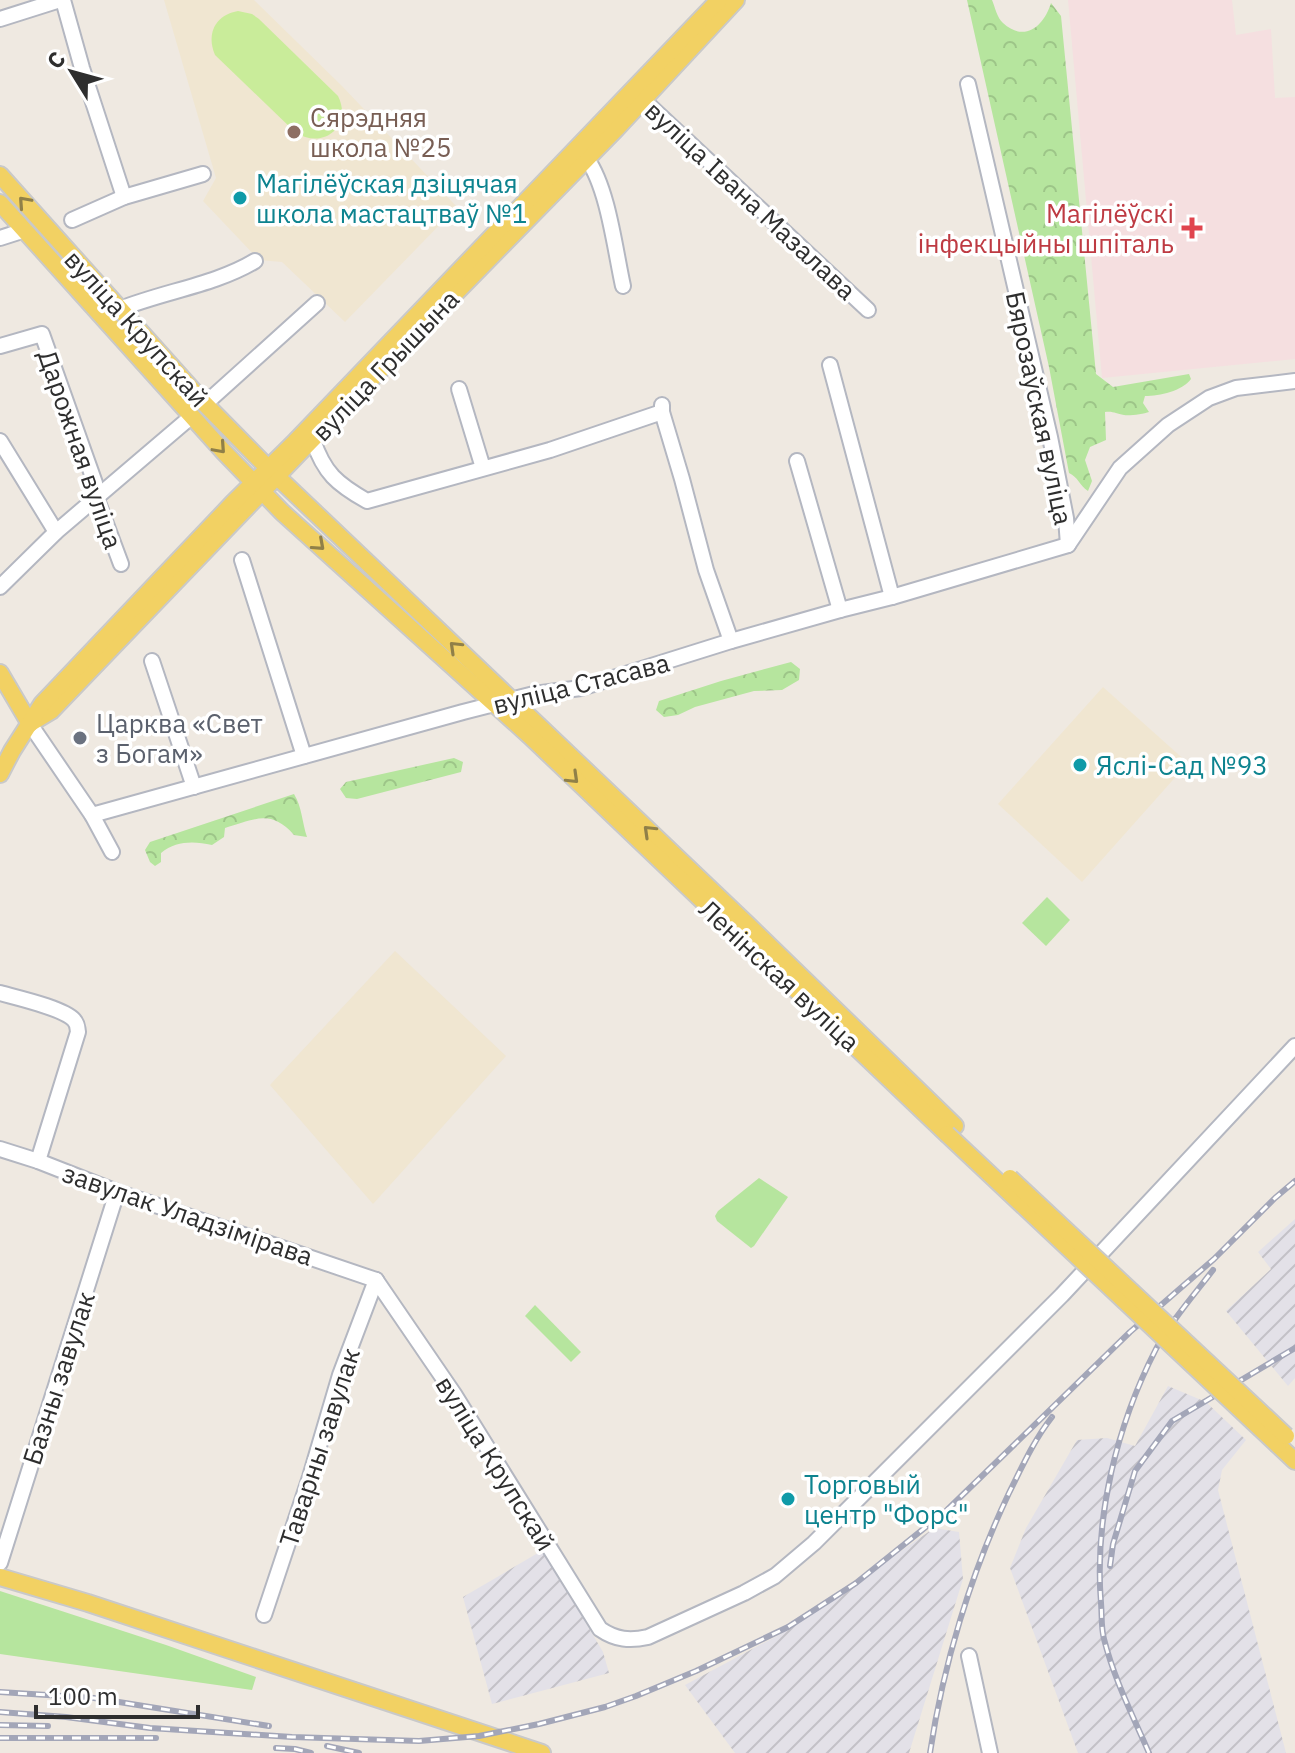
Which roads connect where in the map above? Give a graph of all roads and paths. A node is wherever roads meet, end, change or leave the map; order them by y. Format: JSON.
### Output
{"nodes":[{"id":1,"x":61,"y":0,"type":"edge"},
{"id":2,"x":719,"y":0,"type":"edge"},
{"id":3,"x":736,"y":0,"type":"edge"},
{"id":4,"x":0,"y":19,"type":"edge"},
{"id":5,"x":968,"y":84,"type":"dead end"},
{"id":6,"x":638,"y":95,"type":"junction"},
{"id":7,"x":587,"y":159,"type":"junction"},
{"id":8,"x":203,"y":174,"type":"dead end"},
{"id":9,"x":0,"y":175,"type":"edge"},
{"id":10,"x":124,"y":197,"type":"junction"},
{"id":11,"x":0,"y":203,"type":"edge"},
{"id":12,"x":72,"y":220,"type":"dead end"},
{"id":13,"x":25,"y":230,"type":"junction"},
{"id":14,"x":0,"y":238,"type":"edge"},
{"id":15,"x":255,"y":261,"type":"dead end"},
{"id":16,"x":623,"y":286,"type":"dead end"},
{"id":17,"x":317,"y":303,"type":"dead end"},
{"id":18,"x":120,"y":309,"type":"junction"},
{"id":19,"x":868,"y":310,"type":"dead end"},
{"id":20,"x":0,"y":346,"type":"edge"},
{"id":21,"x":830,"y":365,"type":"dead end"},
{"id":22,"x":1295,"y":381,"type":"edge"},
{"id":23,"x":459,"y":389,"type":"dead end"},
{"id":24,"x":205,"y":404,"type":"junction"},
{"id":25,"x":192,"y":416,"type":"junction"},
{"id":26,"x":313,"y":440,"type":"junction"},
{"id":27,"x":0,"y":441,"type":"edge"},
{"id":28,"x":797,"y":461,"type":"dead end"},
{"id":29,"x":483,"y":468,"type":"junction"},
{"id":30,"x":272,"y":472,"type":"junction"},
{"id":31,"x":258,"y":487,"type":"junction"},
{"id":32,"x":96,"y":497,"type":"junction"},
{"id":33,"x":56,"y":532,"type":"junction"},
{"id":34,"x":1068,"y":545,"type":"junction"},
{"id":35,"x":242,"y":560,"type":"dead end"},
{"id":36,"x":121,"y":564,"type":"dead end"},
{"id":37,"x":0,"y":587,"type":"edge"},
{"id":38,"x":892,"y":597,"type":"junction"},
{"id":39,"x":840,"y":610,"type":"junction"},
{"id":40,"x":731,"y":641,"type":"junction"},
{"id":41,"x":152,"y":661,"type":"dead end"},
{"id":42,"x":0,"y":673,"type":"edge"},
{"id":43,"x":504,"y":703,"type":"junction"},
{"id":44,"x":30,"y":724,"type":"junction"},
{"id":45,"x":304,"y":756,"type":"junction"},
{"id":46,"x":0,"y":774,"type":"edge"},
{"id":47,"x":194,"y":787,"type":"junction"},
{"id":48,"x":92,"y":815,"type":"junction"},
{"id":49,"x":112,"y":852,"type":"dead end"},
{"id":50,"x":0,"y":993,"type":"edge"},
{"id":51,"x":1295,"y":1046,"type":"edge"},
{"id":52,"x":0,"y":1149,"type":"edge"},
{"id":53,"x":38,"y":1161,"type":"junction"},
{"id":54,"x":117,"y":1192,"type":"junction"},
{"id":55,"x":376,"y":1280,"type":"junction"},
{"id":56,"x":1286,"y":1442,"type":"edge"},
{"id":57,"x":1295,"y":1461,"type":"edge"},
{"id":58,"x":0,"y":1563,"type":"edge"},
{"id":59,"x":0,"y":1577,"type":"edge"},
{"id":60,"x":264,"y":1615,"type":"dead end"},
{"id":61,"x":969,"y":1656,"type":"dead end"},
{"id":62,"x":542,"y":1753,"type":"edge"},
{"id":63,"x":990,"y":1753,"type":"edge"}],
"edges":[{"from":1,"to":4,"type":"street"},
{"from":1,"to":10,"type":"street"},
{"from":2,"to":6,"type":"main road","name":"вуліца Грышына"},
{"from":3,"to":6,"type":"main road","name":"вуліца Грышына"},
{"from":5,"to":34,"type":"street","name":"Бярозаўская вуліца"},
{"from":6,"to":7,"type":"main road","name":"вуліца Грышына"},
{"from":6,"to":19,"type":"street","name":"вуліца Iвана Мазалава"},
{"from":6,"to":30,"type":"main road","name":"вуліца Грышына"},
{"from":7,"to":16,"type":"street"},
{"from":7,"to":26,"type":"main road","name":"вуліца Грышына"},
{"from":8,"to":10,"type":"street"},
{"from":18,"to":9,"type":"main road","name":"вуліца Крупскай","one_way":true},
{"from":10,"to":12,"type":"street"},
{"from":11,"to":13,"type":"main road","name":"вуліца Крупскай"},
{"from":13,"to":14,"type":"street"},
{"from":13,"to":25,"type":"main road","name":"вуліца Крупскай"},
{"from":15,"to":18,"type":"street"},
{"from":17,"to":24,"type":"street"},
{"from":18,"to":24,"type":"main road","name":"вуліца Крупскай"},
{"from":20,"to":32,"type":"street","name":"Дарожная вуліца"},
{"from":21,"to":38,"type":"street"},
{"from":22,"to":34,"type":"street"},
{"from":23,"to":29,"type":"street"},
{"from":24,"to":30,"type":"main road","name":"вуліца Крупскай"},
{"from":25,"to":31,"type":"main road","name":"вуліца Крупскай","one_way":true},
{"from":25,"to":32,"type":"street"},
{"from":26,"to":29,"type":"street"},
{"from":26,"to":30,"type":"main road","name":"вуліца Грышына"},
{"from":27,"to":33,"type":"street"},
{"from":28,"to":39,"type":"street"},
{"from":29,"to":40,"type":"street"},
{"from":30,"to":31,"type":"main road","name":"вуліца Грышына"},
{"from":43,"to":30,"type":"main road","name":"Ленінская вуліца","one_way":true},
{"from":31,"to":43,"type":"main road","name":"Ленінская вуліца","one_way":true},
{"from":31,"to":44,"type":"main road","name":"вуліца Грышына"},
{"from":32,"to":33,"type":"street"},
{"from":32,"to":36,"type":"street","name":"Дарожная вуліца"},
{"from":33,"to":37,"type":"street"},
{"from":34,"to":38,"type":"street","name":"вуліца Стасава"},
{"from":35,"to":45,"type":"street"},
{"from":38,"to":39,"type":"street","name":"вуліца Стасава"},
{"from":39,"to":40,"type":"street","name":"вуліца Стасава"},
{"from":40,"to":43,"type":"street","name":"вуліца Стасава"},
{"from":41,"to":47,"type":"street"},
{"from":42,"to":44,"type":"main road"},
{"from":43,"to":45,"type":"street","name":"вуліца Стасава"},
{"from":43,"to":56,"type":"main road","name":"Ленінская вуліца","bridge":true},
{"from":44,"to":46,"type":"main road","name":"вуліца Грышына"},
{"from":44,"to":48,"type":"street"},
{"from":45,"to":47,"type":"street","name":"вуліца Стасава"},
{"from":47,"to":48,"type":"street","name":"вуліца Стасава"},
{"from":48,"to":49,"type":"street"},
{"from":50,"to":53,"type":"street"},
{"from":51,"to":55,"type":"street","name":"вуліца Крупскай"},
{"from":52,"to":53,"type":"street","name":"завулак Уладзімірава"},
{"from":53,"to":54,"type":"street","name":"завулак Уладзімірава"},
{"from":54,"to":55,"type":"street","name":"завулак Уладзімірава"},
{"from":54,"to":58,"type":"street","name":"Базны завулак"},
{"from":55,"to":60,"type":"street","name":"Таварны завулак"},
{"from":56,"to":57,"type":"main road","name":"Ленінская вуліца"},
{"from":59,"to":62,"type":"main road"},
{"from":61,"to":63,"type":"street"}]}
